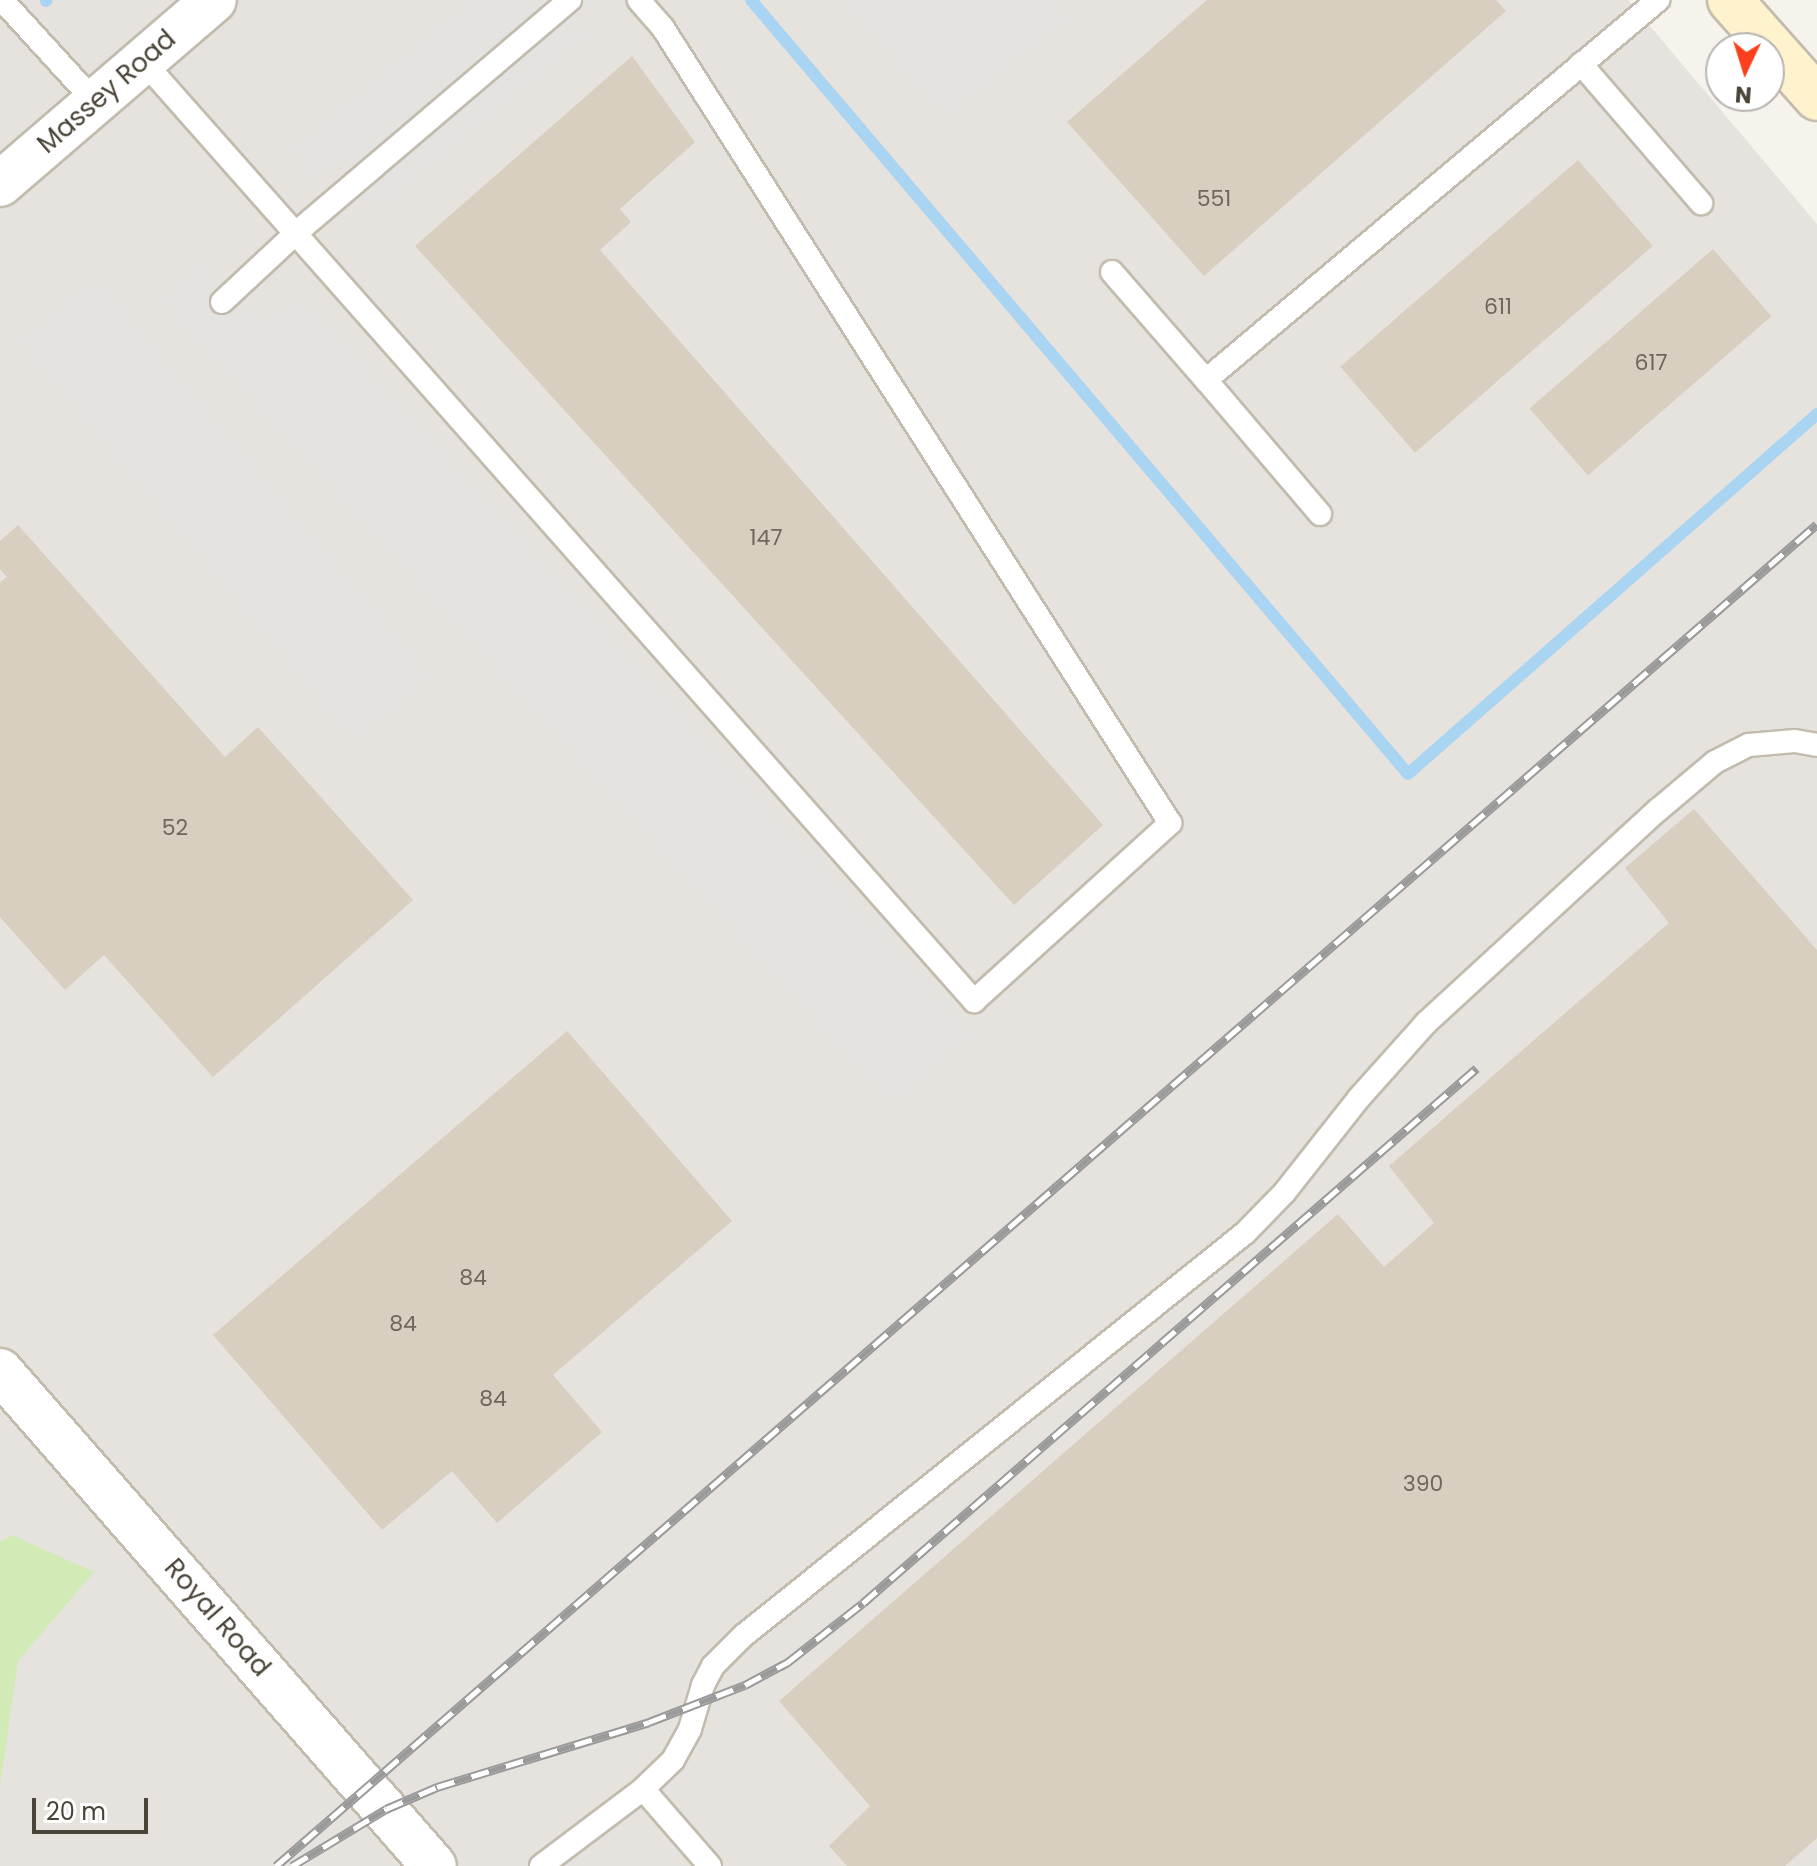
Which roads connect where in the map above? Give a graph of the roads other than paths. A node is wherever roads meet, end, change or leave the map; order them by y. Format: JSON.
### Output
{"nodes":[{"id":1,"x":2,"y":0,"type":"edge"},
{"id":2,"x":214,"y":0,"type":"edge"},
{"id":3,"x":570,"y":0,"type":"edge"},
{"id":4,"x":639,"y":0,"type":"edge"},
{"id":5,"x":1658,"y":0,"type":"edge"},
{"id":6,"x":1730,"y":0,"type":"edge"},
{"id":7,"x":143,"y":61,"type":"junction"},
{"id":8,"x":1581,"y":64,"type":"junction"},
{"id":9,"x":1817,"y":98,"type":"edge"},
{"id":10,"x":95,"y":102,"type":"junction"},
{"id":11,"x":0,"y":184,"type":"edge"},
{"id":12,"x":1701,"y":203,"type":"dead end"},
{"id":13,"x":296,"y":233,"type":"junction"},
{"id":14,"x":1112,"y":272,"type":"dead end"},
{"id":15,"x":222,"y":302,"type":"dead end"},
{"id":16,"x":1206,"y":380,"type":"junction"},
{"id":17,"x":1320,"y":514,"type":"dead end"},
{"id":18,"x":1817,"y":745,"type":"edge"},
{"id":19,"x":0,"y":1371,"type":"edge"},
{"id":20,"x":643,"y":1789,"type":"junction"},
{"id":21,"x":434,"y":1866,"type":"edge"},
{"id":22,"x":541,"y":1866,"type":"edge"},
{"id":23,"x":710,"y":1866,"type":"edge"}],
"edges":[{"from":1,"to":10,"type":"lane"},
{"from":2,"to":7,"type":"street","name":"Massey Road"},
{"from":3,"to":13,"type":"lane"},
{"from":4,"to":13,"type":"lane"},
{"from":5,"to":8,"type":"lane"},
{"from":6,"to":9,"type":"street"},
{"from":7,"to":10,"type":"street","name":"Massey Road"},
{"from":7,"to":13,"type":"lane"},
{"from":8,"to":12,"type":"lane"},
{"from":8,"to":16,"type":"lane"},
{"from":10,"to":11,"type":"street","name":"Massey Road"},
{"from":13,"to":15,"type":"lane"},
{"from":14,"to":16,"type":"lane"},
{"from":16,"to":17,"type":"lane"},
{"from":18,"to":20,"type":"lane"},
{"from":19,"to":21,"type":"street","name":"Royal Road"},
{"from":20,"to":22,"type":"lane"},
{"from":20,"to":23,"type":"lane"}]}
